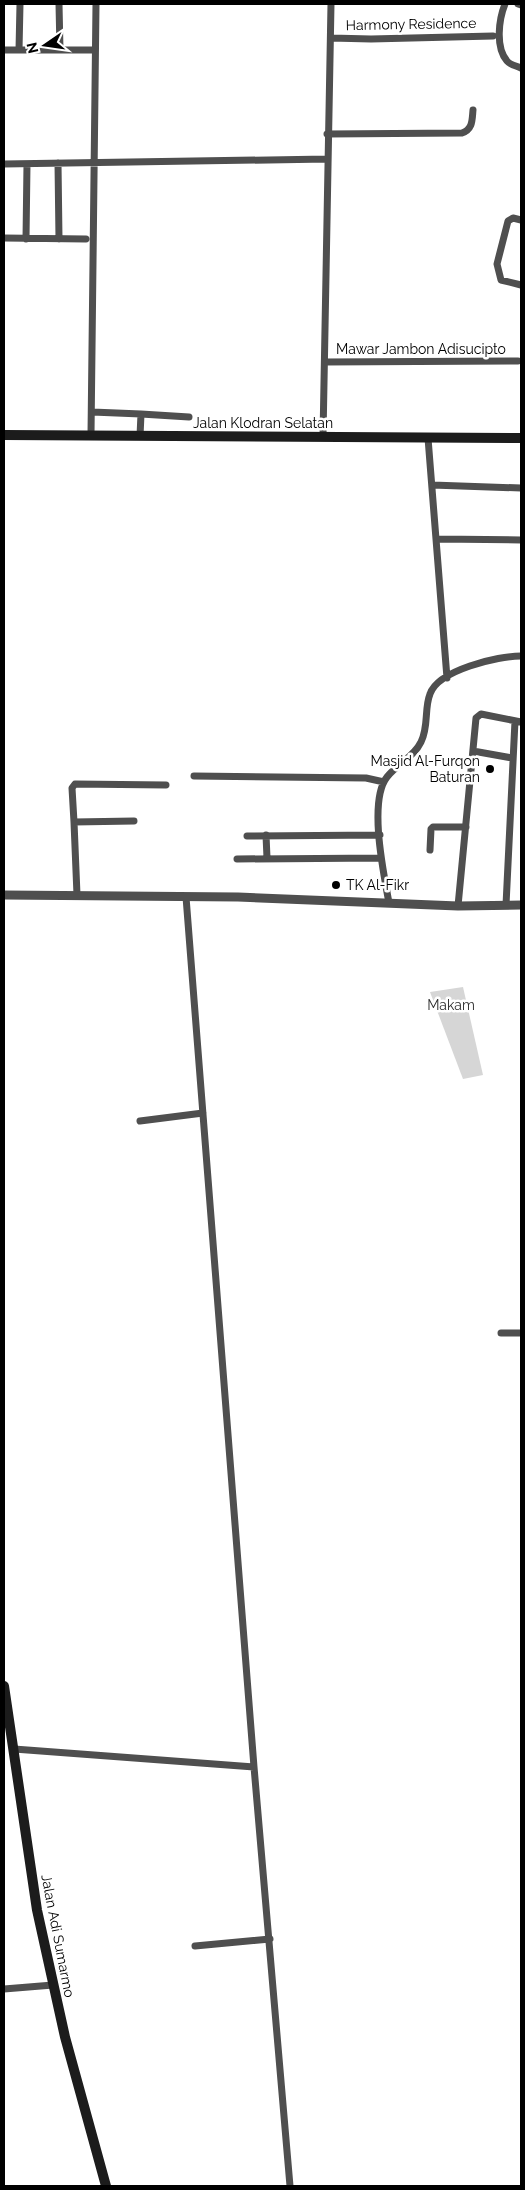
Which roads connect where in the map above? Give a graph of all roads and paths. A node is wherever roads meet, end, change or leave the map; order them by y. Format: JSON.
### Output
{"nodes":[{"id":1,"x":20,"y":4,"type":"edge"},
{"id":2,"x":60,"y":4,"type":"edge"},
{"id":3,"x":96,"y":4,"type":"edge"},
{"id":4,"x":331,"y":4,"type":"edge"},
{"id":5,"x":504,"y":4,"type":"edge"},
{"id":6,"x":493,"y":36,"type":"dead end"},
{"id":7,"x":330,"y":38,"type":"junction"},
{"id":8,"x":4,"y":50,"type":"edge"},
{"id":9,"x":20,"y":50,"type":"junction"},
{"id":10,"x":60,"y":50,"type":"junction"},
{"id":11,"x":95,"y":50,"type":"junction"},
{"id":12,"x":521,"y":68,"type":"edge"},
{"id":13,"x":472,"y":110,"type":"dead end"},
{"id":14,"x":327,"y":134,"type":"junction"},
{"id":15,"x":327,"y":160,"type":"junction"},
{"id":16,"x":94,"y":161,"type":"junction"},
{"id":17,"x":58,"y":163,"type":"junction"},
{"id":18,"x":4,"y":164,"type":"edge"},
{"id":19,"x":27,"y":164,"type":"junction"},
{"id":20,"x":521,"y":220,"type":"edge"},
{"id":21,"x":4,"y":238,"type":"edge"},
{"id":22,"x":26,"y":238,"type":"junction"},
{"id":23,"x":59,"y":239,"type":"junction"},
{"id":24,"x":86,"y":239,"type":"dead end"},
{"id":25,"x":521,"y":285,"type":"edge"},
{"id":26,"x":518,"y":361,"type":"dead end"},
{"id":27,"x":325,"y":362,"type":"junction"},
{"id":28,"x":92,"y":412,"type":"junction"},
{"id":29,"x":141,"y":414,"type":"junction"},
{"id":30,"x":189,"y":417,"type":"dead end"},
{"id":31,"x":4,"y":435,"type":"edge"},
{"id":32,"x":91,"y":435,"type":"junction"},
{"id":33,"x":140,"y":436,"type":"junction"},
{"id":34,"x":323,"y":437,"type":"junction"},
{"id":35,"x":428,"y":438,"type":"junction"},
{"id":36,"x":521,"y":438,"type":"edge"},
{"id":37,"x":432,"y":485,"type":"junction"},
{"id":38,"x":521,"y":488,"type":"edge"},
{"id":39,"x":437,"y":539,"type":"junction"},
{"id":40,"x":521,"y":540,"type":"edge"},
{"id":41,"x":521,"y":656,"type":"edge"},
{"id":42,"x":447,"y":678,"type":"junction"},
{"id":43,"x":518,"y":721,"type":"edge"},
{"id":44,"x":473,"y":751,"type":"junction"},
{"id":45,"x":512,"y":758,"type":"junction"},
{"id":46,"x":194,"y":776,"type":"dead end"},
{"id":47,"x":384,"y":782,"type":"junction"},
{"id":48,"x":166,"y":785,"type":"dead end"},
{"id":49,"x":134,"y":821,"type":"dead end"},
{"id":50,"x":74,"y":822,"type":"junction"},
{"id":51,"x":466,"y":827,"type":"junction"},
{"id":52,"x":266,"y":835,"type":"junction"},
{"id":53,"x":380,"y":835,"type":"junction"},
{"id":54,"x":247,"y":836,"type":"dead end"},
{"id":55,"x":430,"y":850,"type":"dead end"},
{"id":56,"x":268,"y":858,"type":"junction"},
{"id":57,"x":382,"y":858,"type":"junction"},
{"id":58,"x":236,"y":859,"type":"dead end"},
{"id":59,"x":4,"y":895,"type":"edge"},
{"id":60,"x":77,"y":895,"type":"junction"},
{"id":61,"x":186,"y":897,"type":"junction"},
{"id":62,"x":390,"y":903,"type":"junction"},
{"id":63,"x":521,"y":905,"type":"edge"},
{"id":64,"x":458,"y":906,"type":"junction"},
{"id":65,"x":506,"y":906,"type":"junction"},
{"id":66,"x":203,"y":1113,"type":"junction"},
{"id":67,"x":140,"y":1121,"type":"dead end"},
{"id":68,"x":501,"y":1332,"type":"dead end"},
{"id":69,"x":521,"y":1333,"type":"edge"},
{"id":70,"x":4,"y":1686,"type":"edge"},
{"id":71,"x":14,"y":1749,"type":"junction"},
{"id":72,"x":254,"y":1767,"type":"junction"},
{"id":73,"x":270,"y":1939,"type":"junction"},
{"id":74,"x":195,"y":1946,"type":"dead end"},
{"id":75,"x":53,"y":1985,"type":"junction"},
{"id":76,"x":4,"y":1989,"type":"edge"},
{"id":77,"x":106,"y":2186,"type":"edge"},
{"id":78,"x":290,"y":2186,"type":"edge"}],
"edges":[{"from":1,"to":9,"type":"street"},
{"from":2,"to":10,"type":"street"},
{"from":3,"to":11,"type":"street"},
{"from":4,"to":7,"type":"street"},
{"from":5,"to":12,"type":"street"},
{"from":6,"to":7,"type":"street","name":"Harmony Residence"},
{"from":7,"to":14,"type":"street"},
{"from":8,"to":9,"type":"street"},
{"from":9,"to":10,"type":"street"},
{"from":10,"to":11,"type":"street"},
{"from":11,"to":16,"type":"street"},
{"from":13,"to":14,"type":"street"},
{"from":14,"to":15,"type":"street"},
{"from":15,"to":16,"type":"street"},
{"from":15,"to":27,"type":"street"},
{"from":16,"to":17,"type":"street"},
{"from":16,"to":28,"type":"street"},
{"from":17,"to":19,"type":"street"},
{"from":17,"to":23,"type":"street"},
{"from":18,"to":19,"type":"street"},
{"from":19,"to":22,"type":"street"},
{"from":20,"to":25,"type":"street"},
{"from":21,"to":22,"type":"street"},
{"from":22,"to":23,"type":"street"},
{"from":23,"to":24,"type":"street"},
{"from":26,"to":27,"type":"street","name":"Mawar Jambon Adisucipto"},
{"from":27,"to":34,"type":"street"},
{"from":28,"to":29,"type":"street"},
{"from":28,"to":32,"type":"street"},
{"from":29,"to":30,"type":"street"},
{"from":29,"to":33,"type":"street"},
{"from":31,"to":32,"type":"main road","name":"Jalan Klodran Selatan"},
{"from":32,"to":33,"type":"main road","name":"Jalan Klodran Selatan"},
{"from":33,"to":34,"type":"main road","name":"Jalan Klodran Selatan"},
{"from":34,"to":35,"type":"main road","name":"Jalan Klodran Selatan"},
{"from":35,"to":36,"type":"main road","name":"Jalan Klodran Selatan"},
{"from":35,"to":37,"type":"street"},
{"from":37,"to":38,"type":"street"},
{"from":37,"to":39,"type":"street"},
{"from":39,"to":40,"type":"street"},
{"from":39,"to":42,"type":"street"},
{"from":41,"to":42,"type":"street"},
{"from":42,"to":47,"type":"street"},
{"from":43,"to":44,"type":"street"},
{"from":43,"to":45,"type":"street"},
{"from":44,"to":45,"type":"street"},
{"from":44,"to":51,"type":"street"},
{"from":45,"to":65,"type":"street"},
{"from":46,"to":47,"type":"street"},
{"from":47,"to":53,"type":"street"},
{"from":48,"to":50,"type":"street"},
{"from":49,"to":50,"type":"street"},
{"from":50,"to":60,"type":"street"},
{"from":51,"to":55,"type":"street"},
{"from":51,"to":64,"type":"street"},
{"from":52,"to":53,"type":"street"},
{"from":52,"to":54,"type":"street"},
{"from":52,"to":56,"type":"street"},
{"from":53,"to":57,"type":"street"},
{"from":56,"to":57,"type":"street"},
{"from":56,"to":58,"type":"street"},
{"from":57,"to":62,"type":"street"},
{"from":59,"to":60,"type":"street"},
{"from":60,"to":61,"type":"street"},
{"from":61,"to":62,"type":"street"},
{"from":61,"to":66,"type":"street"},
{"from":62,"to":64,"type":"street"},
{"from":63,"to":65,"type":"street"},
{"from":64,"to":65,"type":"street"},
{"from":66,"to":67,"type":"street"},
{"from":66,"to":72,"type":"street"},
{"from":68,"to":69,"type":"street"},
{"from":70,"to":71,"type":"main road","name":"Jalan Adi Sumarmo"},
{"from":71,"to":72,"type":"street"},
{"from":71,"to":75,"type":"main road","name":"Jalan Adi Sumarmo"},
{"from":72,"to":73,"type":"street"},
{"from":73,"to":74,"type":"street"},
{"from":73,"to":78,"type":"street"},
{"from":75,"to":76,"type":"street"},
{"from":75,"to":77,"type":"main road","name":"Jalan Adi Sumarmo"}]}
